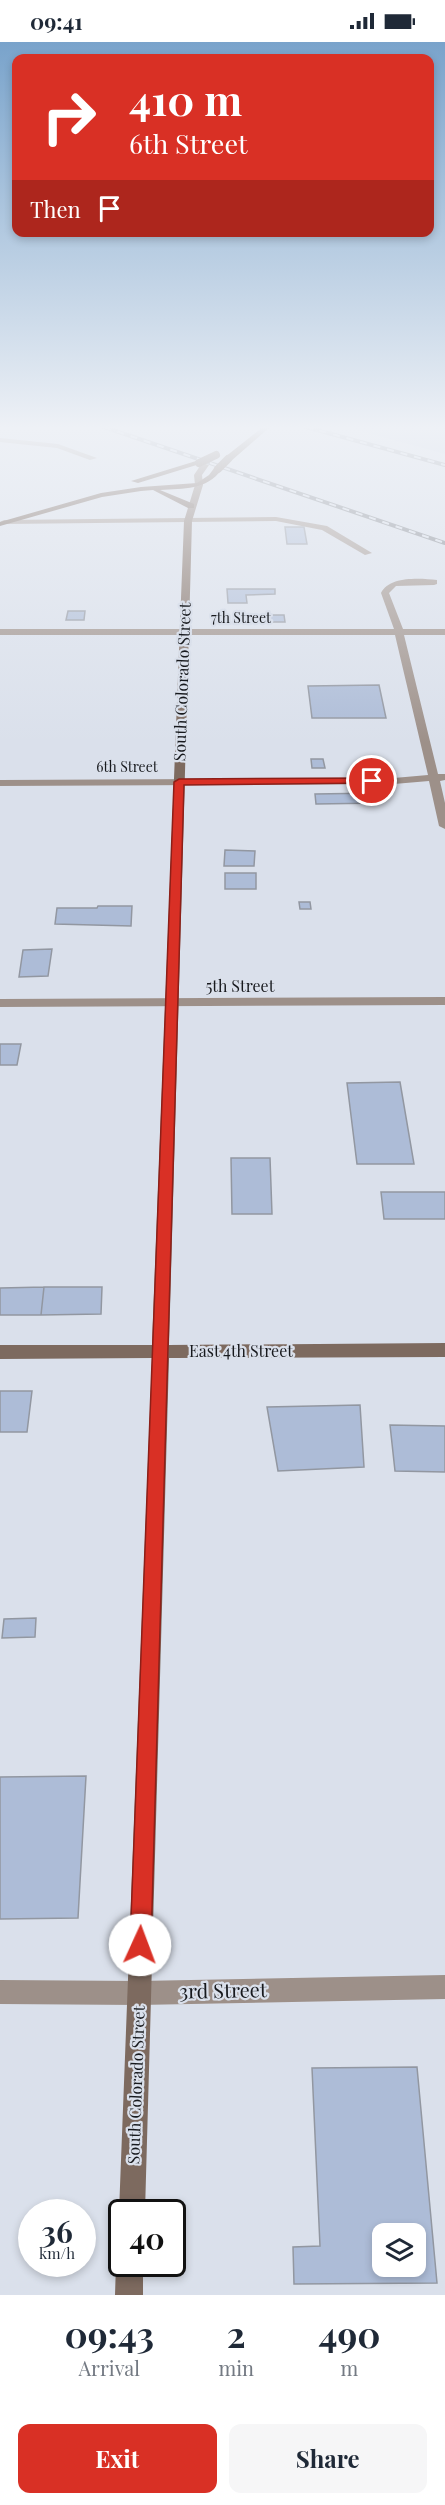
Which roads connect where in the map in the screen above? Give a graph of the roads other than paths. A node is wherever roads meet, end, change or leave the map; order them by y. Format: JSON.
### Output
{"nodes":[{"id":1,"x":187,"y":532,"type":"edge"},
{"id":2,"x":331,"y":532,"type":"edge"},
{"id":3,"x":368,"y":553,"type":"dead end"},
{"id":4,"x":434,"y":582,"type":"dead end"},
{"id":5,"x":0,"y":632,"type":"edge"},
{"id":6,"x":183,"y":632,"type":"junction"},
{"id":7,"x":399,"y":632,"type":"junction"},
{"id":8,"x":445,"y":632,"type":"edge"},
{"id":9,"x":440,"y":777,"type":"edge"},
{"id":10,"x":179,"y":782,"type":"junction"},
{"id":11,"x":0,"y":783,"type":"edge"},
{"id":12,"x":445,"y":826,"type":"edge"},
{"id":13,"x":445,"y":1002,"type":"edge"},
{"id":14,"x":0,"y":1003,"type":"edge"},
{"id":15,"x":172,"y":1003,"type":"junction"},
{"id":16,"x":445,"y":1350,"type":"edge"},
{"id":17,"x":0,"y":1352,"type":"edge"},
{"id":18,"x":161,"y":1352,"type":"junction"},
{"id":19,"x":445,"y":1987,"type":"edge"},
{"id":20,"x":0,"y":1992,"type":"edge"},
{"id":21,"x":139,"y":1993,"type":"junction"},
{"id":22,"x":132,"y":2199,"type":"edge"},
{"id":23,"x":130,"y":2277,"type":"edge"},
{"id":24,"x":129,"y":2295,"type":"edge"}],
"edges":[{"from":1,"to":6,"type":"street","name":"South Colorado Street"},
{"from":2,"to":3,"type":"street"},
{"from":4,"to":7,"type":"street"},
{"from":5,"to":6,"type":"street","name":"7th Street"},
{"from":6,"to":7,"type":"street","name":"7th Street"},
{"from":6,"to":10,"type":"street","name":"South Colorado Street"},
{"from":7,"to":8,"type":"street","name":"7th Street"},
{"from":7,"to":9,"type":"street"},
{"from":9,"to":10,"type":"street","name":"6th Street"},
{"from":9,"to":12,"type":"street"},
{"from":10,"to":11,"type":"street","name":"6th Street"},
{"from":10,"to":15,"type":"street","name":"South Colorado Street"},
{"from":13,"to":15,"type":"street","name":"5th Street"},
{"from":14,"to":15,"type":"street","name":"5th Street"},
{"from":15,"to":18,"type":"street","name":"South Colorado Street"},
{"from":16,"to":18,"type":"street","name":"East 4th Street"},
{"from":17,"to":18,"type":"street","name":"East 4th Street"},
{"from":18,"to":21,"type":"street","name":"South Colorado Street"},
{"from":19,"to":21,"type":"street","name":"3rd Street"},
{"from":20,"to":21,"type":"street","name":"3rd Street"},
{"from":21,"to":22,"type":"street","name":"South Colorado Street"},
{"from":23,"to":24,"type":"street"}]}
